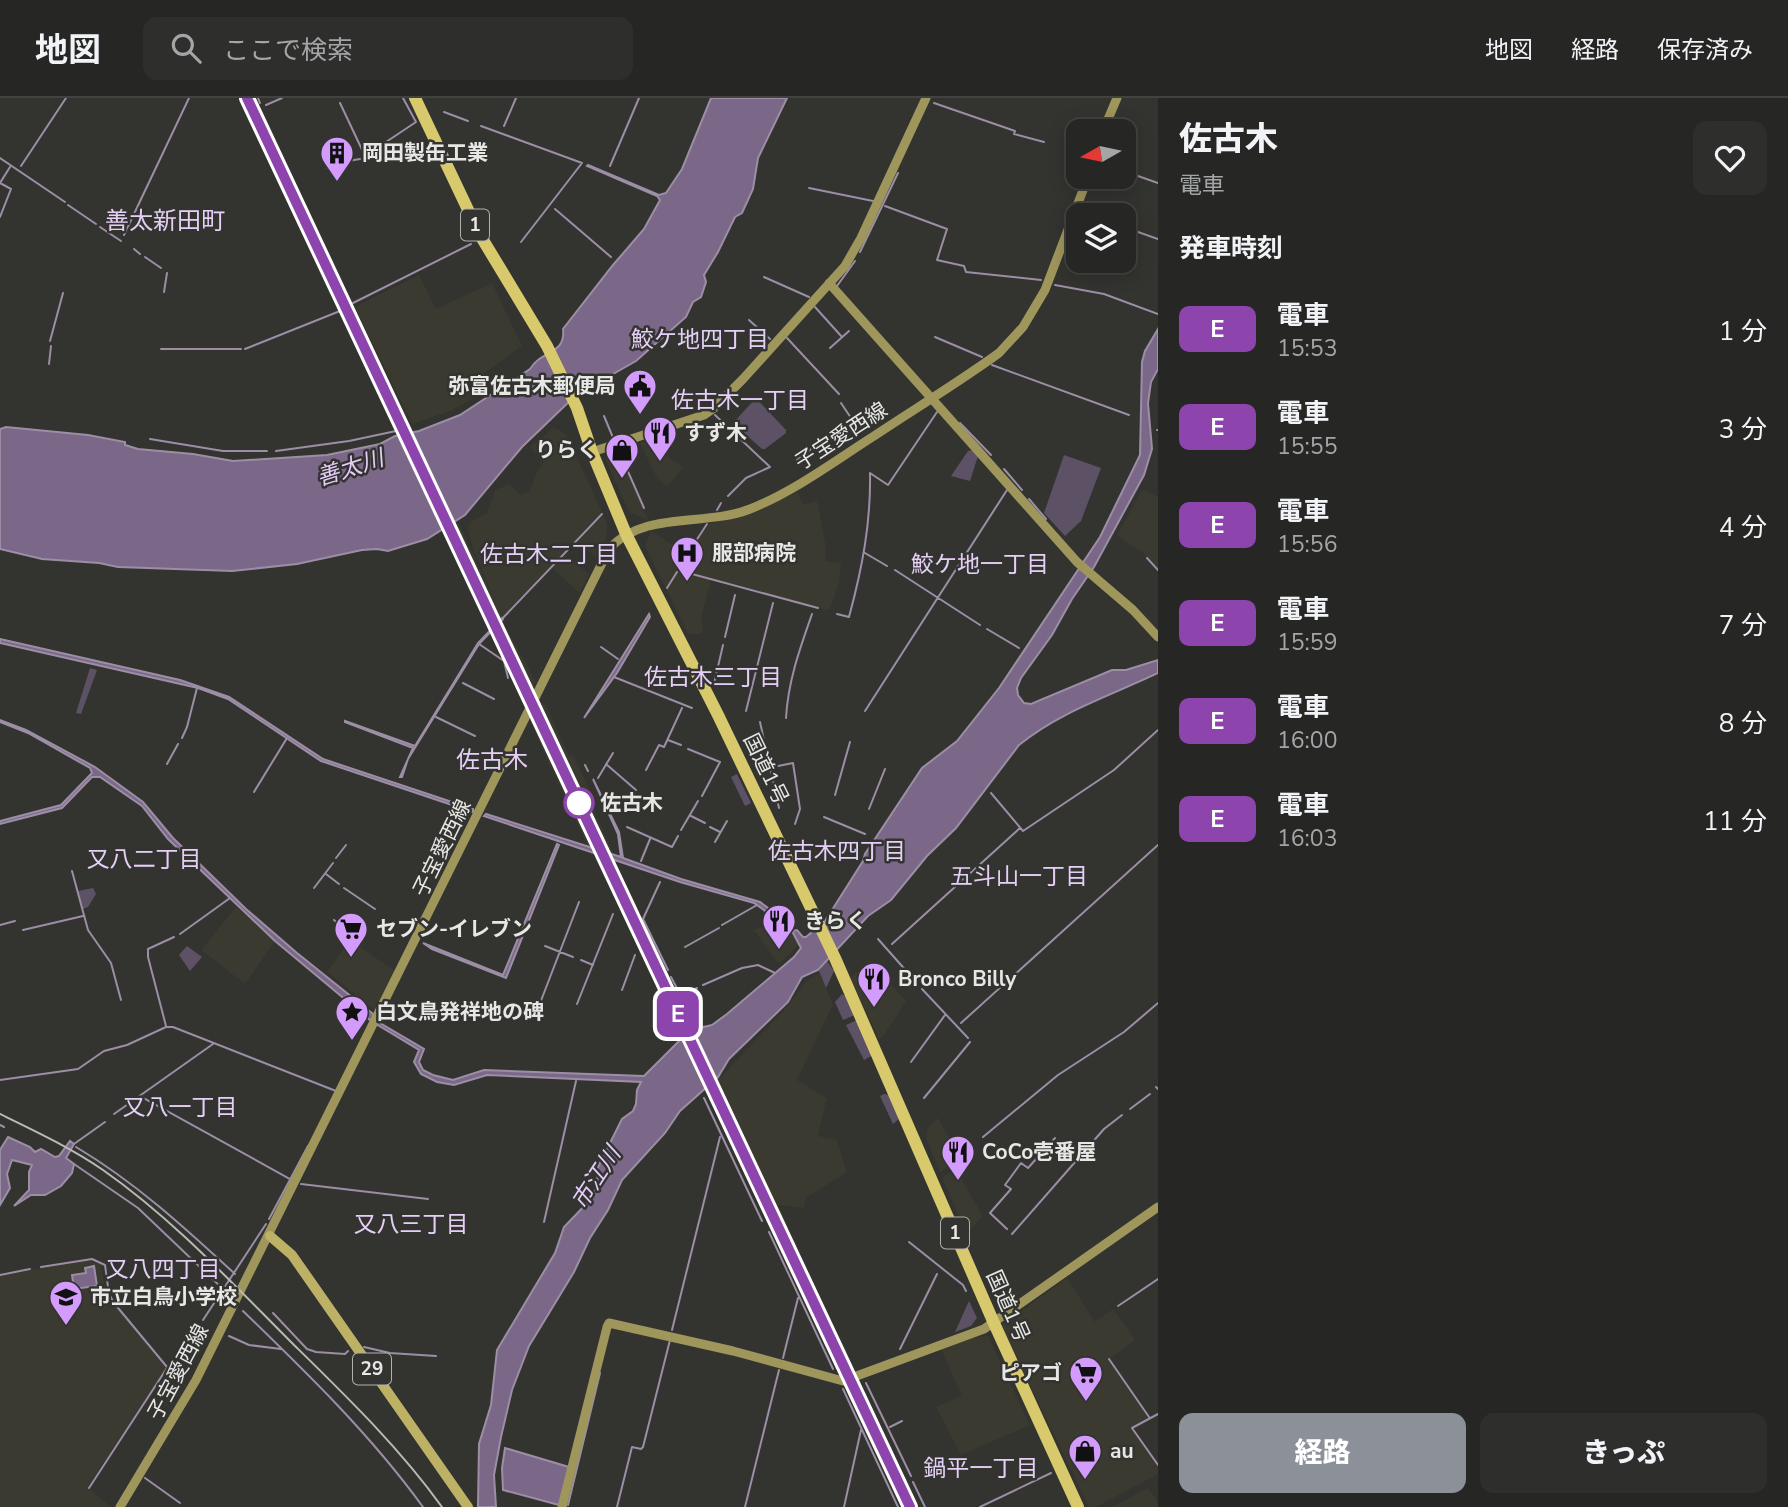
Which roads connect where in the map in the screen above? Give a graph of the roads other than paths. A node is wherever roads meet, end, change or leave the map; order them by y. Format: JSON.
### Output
{"nodes":[{"id":1,"x":415,"y":98,"type":"edge"},
{"id":2,"x":926,"y":98,"type":"edge"},
{"id":3,"x":1117,"y":98,"type":"edge"},
{"id":4,"x":1108,"y":119,"type":"edge"},
{"id":5,"x":1083,"y":189,"type":"edge"},
{"id":6,"x":829,"y":283,"type":"junction"},
{"id":7,"x":932,"y":397,"type":"junction"},
{"id":8,"x":592,"y":452,"type":"junction"},
{"id":9,"x":626,"y":534,"type":"junction"},
{"id":10,"x":1158,"y":637,"type":"edge"},
{"id":11,"x":1158,"y":1207,"type":"edge"},
{"id":12,"x":270,"y":1236,"type":"junction"},
{"id":13,"x":993,"y":1321,"type":"junction"},
{"id":14,"x":120,"y":1507,"type":"edge"},
{"id":15,"x":468,"y":1507,"type":"edge"},
{"id":16,"x":562,"y":1507,"type":"edge"},
{"id":17,"x":1078,"y":1507,"type":"edge"}],
"edges":[{"from":1,"to":8,"type":"highway","name":"国道1号","number":"1"},
{"from":2,"to":6,"type":"street"},
{"from":3,"to":4,"type":"street"},
{"from":5,"to":7,"type":"street","name":"子宝愛西線"},
{"from":6,"to":7,"type":"street"},
{"from":6,"to":8,"type":"street"},
{"from":7,"to":9,"type":"street","name":"子宝愛西線"},
{"from":7,"to":10,"type":"street"},
{"from":8,"to":9,"type":"highway","name":"国道1号","number":"1"},
{"from":9,"to":12,"type":"street","name":"子宝愛西線"},
{"from":9,"to":13,"type":"highway","name":"国道1号","number":"1"},
{"from":11,"to":13,"type":"street"},
{"from":12,"to":14,"type":"street","name":"子宝愛西線"},
{"from":12,"to":15,"type":"main road","number":"29"},
{"from":13,"to":16,"type":"street"},
{"from":13,"to":17,"type":"highway","name":"国道1号","number":"1"}]}
